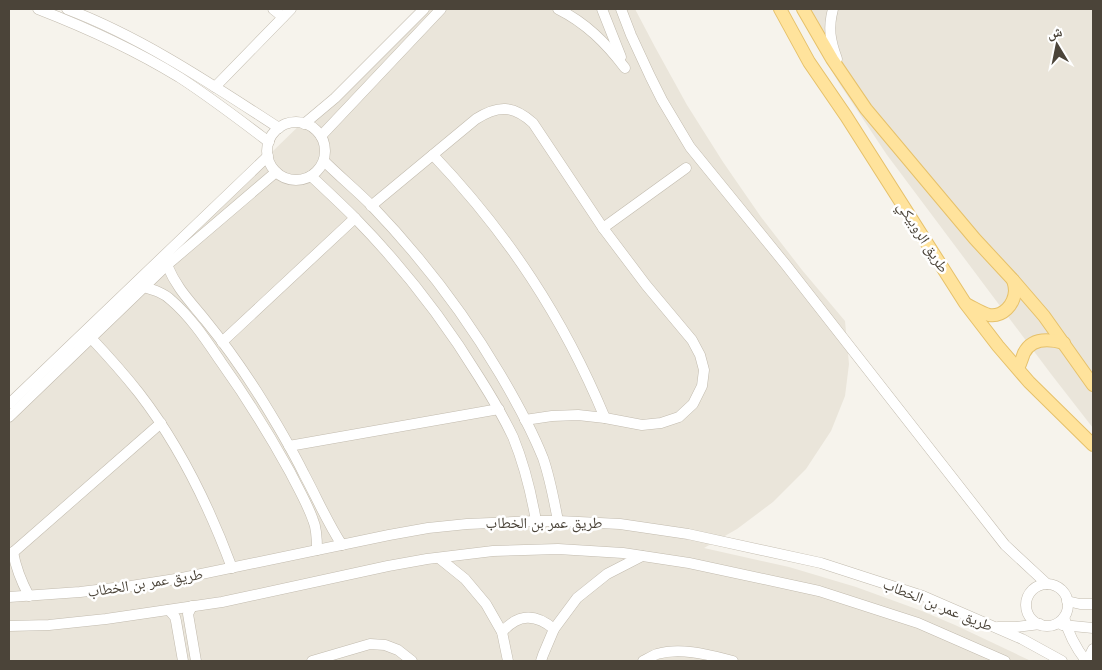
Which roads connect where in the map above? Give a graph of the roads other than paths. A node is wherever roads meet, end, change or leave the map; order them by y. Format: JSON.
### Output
{"nodes":[{"id":1,"x":38,"y":9,"type":"edge"},
{"id":2,"x":67,"y":9,"type":"edge"},
{"id":3,"x":273,"y":9,"type":"edge"},
{"id":4,"x":291,"y":9,"type":"edge"},
{"id":5,"x":424,"y":9,"type":"edge"},
{"id":6,"x":441,"y":9,"type":"edge"},
{"id":7,"x":558,"y":9,"type":"edge"},
{"id":8,"x":602,"y":9,"type":"edge"},
{"id":9,"x":621,"y":9,"type":"edge"},
{"id":10,"x":780,"y":9,"type":"edge"},
{"id":11,"x":802,"y":9,"type":"edge"},
{"id":12,"x":833,"y":9,"type":"edge"},
{"id":13,"x":283,"y":17,"type":"junction"},
{"id":14,"x":642,"y":59,"type":"junction"},
{"id":15,"x":625,"y":68,"type":"junction"},
{"id":16,"x":842,"y":74,"type":"junction"},
{"id":17,"x":215,"y":87,"type":"junction"},
{"id":18,"x":304,"y":124,"type":"junction"},
{"id":19,"x":279,"y":128,"type":"junction"},
{"id":20,"x":321,"y":136,"type":"junction"},
{"id":21,"x":269,"y":142,"type":"junction"},
{"id":22,"x":433,"y":155,"type":"junction"},
{"id":23,"x":268,"y":156,"type":"junction"},
{"id":24,"x":324,"y":161,"type":"junction"},
{"id":25,"x":686,"y":168,"type":"dead end"},
{"id":26,"x":276,"y":172,"type":"junction"},
{"id":27,"x":311,"y":176,"type":"junction"},
{"id":28,"x":371,"y":206,"type":"junction"},
{"id":29,"x":355,"y":218,"type":"junction"},
{"id":30,"x":603,"y":228,"type":"junction"},
{"id":31,"x":167,"y":265,"type":"junction"},
{"id":32,"x":1013,"y":280,"type":"junction"},
{"id":33,"x":144,"y":287,"type":"junction"},
{"id":34,"x":965,"y":303,"type":"junction"},
{"id":35,"x":91,"y":338,"type":"junction"},
{"id":36,"x":222,"y":342,"type":"junction"},
{"id":37,"x":1064,"y":343,"type":"junction"},
{"id":38,"x":1018,"y":368,"type":"junction"},
{"id":39,"x":1093,"y":386,"type":"edge"},
{"id":40,"x":9,"y":404,"type":"edge"},
{"id":41,"x":499,"y":410,"type":"junction"},
{"id":42,"x":9,"y":417,"type":"edge"},
{"id":43,"x":605,"y":418,"type":"junction"},
{"id":44,"x":525,"y":420,"type":"junction"},
{"id":45,"x":161,"y":423,"type":"junction"},
{"id":46,"x":1093,"y":445,"type":"edge"},
{"id":47,"x":289,"y":446,"type":"junction"},
{"id":48,"x":536,"y":521,"type":"junction"},
{"id":49,"x":558,"y":521,"type":"junction"},
{"id":50,"x":342,"y":544,"type":"junction"},
{"id":51,"x":317,"y":550,"type":"junction"},
{"id":52,"x":11,"y":554,"type":"edge"},
{"id":53,"x":642,"y":556,"type":"junction"},
{"id":54,"x":439,"y":558,"type":"junction"},
{"id":55,"x":232,"y":568,"type":"junction"},
{"id":56,"x":1047,"y":584,"type":"junction"},
{"id":57,"x":29,"y":596,"type":"junction"},
{"id":58,"x":9,"y":597,"type":"edge"},
{"id":59,"x":1067,"y":601,"type":"junction"},
{"id":60,"x":1093,"y":604,"type":"edge"},
{"id":61,"x":192,"y":606,"type":"junction"},
{"id":62,"x":168,"y":610,"type":"junction"},
{"id":63,"x":1065,"y":622,"type":"junction"},
{"id":64,"x":1040,"y":624,"type":"junction"},
{"id":65,"x":9,"y":626,"type":"edge"},
{"id":66,"x":993,"y":626,"type":"junction"},
{"id":67,"x":1093,"y":628,"type":"edge"},
{"id":68,"x":554,"y":629,"type":"junction"},
{"id":69,"x":502,"y":632,"type":"junction"},
{"id":70,"x":1093,"y":649,"type":"edge"},
{"id":71,"x":710,"y":658,"type":"edge"},
{"id":72,"x":183,"y":661,"type":"edge"},
{"id":73,"x":196,"y":661,"type":"edge"},
{"id":74,"x":312,"y":661,"type":"edge"},
{"id":75,"x":412,"y":661,"type":"edge"},
{"id":76,"x":508,"y":661,"type":"edge"},
{"id":77,"x":541,"y":661,"type":"edge"},
{"id":78,"x":643,"y":661,"type":"edge"},
{"id":79,"x":732,"y":661,"type":"edge"},
{"id":80,"x":1005,"y":661,"type":"edge"},
{"id":81,"x":1062,"y":661,"type":"edge"},
{"id":82,"x":1086,"y":661,"type":"edge"}],
"edges":[{"from":1,"to":21,"type":"street"},
{"from":2,"to":17,"type":"street"},
{"from":3,"to":13,"type":"street"},
{"from":4,"to":13,"type":"street"},
{"from":5,"to":18,"type":"street"},
{"from":6,"to":20,"type":"street"},
{"from":7,"to":15,"type":"street"},
{"from":8,"to":15,"type":"street"},
{"from":9,"to":14,"type":"street"},
{"from":10,"to":34,"type":"main road","name":"طريق الروبيكي"},
{"from":11,"to":16,"type":"main road"},
{"from":12,"to":16,"type":"street"},
{"from":13,"to":17,"type":"street"},
{"from":14,"to":15,"type":"street"},
{"from":14,"to":56,"type":"street"},
{"from":16,"to":32,"type":"main road"},
{"from":17,"to":19,"type":"street"},
{"from":18,"to":19,"type":"street"},
{"from":18,"to":20,"type":"street"},
{"from":19,"to":21,"type":"street"},
{"from":20,"to":24,"type":"street"},
{"from":21,"to":23,"type":"street"},
{"from":22,"to":28,"type":"street"},
{"from":22,"to":30,"type":"street"},
{"from":22,"to":43,"type":"street"},
{"from":23,"to":26,"type":"street"},
{"from":23,"to":40,"type":"street"},
{"from":24,"to":27,"type":"street"},
{"from":24,"to":28,"type":"street"},
{"from":25,"to":30,"type":"street"},
{"from":26,"to":27,"type":"street"},
{"from":26,"to":31,"type":"street"},
{"from":27,"to":29,"type":"street"},
{"from":28,"to":44,"type":"street"},
{"from":29,"to":36,"type":"street"},
{"from":29,"to":41,"type":"street"},
{"from":30,"to":43,"type":"street"},
{"from":31,"to":33,"type":"street"},
{"from":31,"to":36,"type":"street"},
{"from":32,"to":34,"type":"main road"},
{"from":32,"to":37,"type":"main road"},
{"from":33,"to":35,"type":"street"},
{"from":33,"to":51,"type":"street"},
{"from":34,"to":38,"type":"main road","name":"طريق الروبيكي"},
{"from":35,"to":42,"type":"street"},
{"from":35,"to":45,"type":"street"},
{"from":36,"to":47,"type":"street"},
{"from":37,"to":38,"type":"main road"},
{"from":37,"to":39,"type":"main road"},
{"from":38,"to":46,"type":"main road","name":"طريق الروبيكي"},
{"from":41,"to":47,"type":"street"},
{"from":41,"to":48,"type":"street"},
{"from":43,"to":44,"type":"street"},
{"from":44,"to":49,"type":"street"},
{"from":45,"to":52,"type":"street"},
{"from":45,"to":55,"type":"street"},
{"from":47,"to":50,"type":"street"},
{"from":48,"to":49,"type":"street","name":"طريق عمر بن الخطاب"},
{"from":48,"to":50,"type":"street","name":"طريق عمر بن الخطاب"},
{"from":49,"to":66,"type":"street","name":"طريق عمر بن الخطاب"},
{"from":50,"to":51,"type":"street","name":"طريق عمر بن الخطاب"},
{"from":51,"to":55,"type":"street","name":"طريق عمر بن الخطاب"},
{"from":52,"to":57,"type":"street"},
{"from":53,"to":54,"type":"street","name":"طريق عمر بن الخطاب"},
{"from":53,"to":68,"type":"street"},
{"from":53,"to":80,"type":"street","name":"طريق عمر بن الخطاب"},
{"from":54,"to":61,"type":"street","name":"طريق عمر بن الخطاب"},
{"from":54,"to":69,"type":"street"},
{"from":55,"to":57,"type":"street","name":"طريق عمر بن الخطاب"},
{"from":56,"to":59,"type":"street"},
{"from":56,"to":64,"type":"street"},
{"from":57,"to":58,"type":"street","name":"طريق عمر بن الخطاب"},
{"from":59,"to":60,"type":"street"},
{"from":59,"to":63,"type":"street"},
{"from":61,"to":62,"type":"street","name":"طريق عمر بن الخطاب"},
{"from":61,"to":73,"type":"street"},
{"from":62,"to":65,"type":"street","name":"طريق عمر بن الخطاب"},
{"from":62,"to":72,"type":"street"},
{"from":63,"to":64,"type":"street"},
{"from":63,"to":67,"type":"street"},
{"from":63,"to":82,"type":"street"},
{"from":64,"to":66,"type":"street"},
{"from":66,"to":81,"type":"street","name":"طريق عمر بن الخطاب"},
{"from":68,"to":69,"type":"street"},
{"from":68,"to":77,"type":"street"},
{"from":69,"to":76,"type":"street"},
{"from":70,"to":82,"type":"street"},
{"from":71,"to":78,"type":"street"},
{"from":71,"to":79,"type":"street"},
{"from":74,"to":75,"type":"street"}]}
